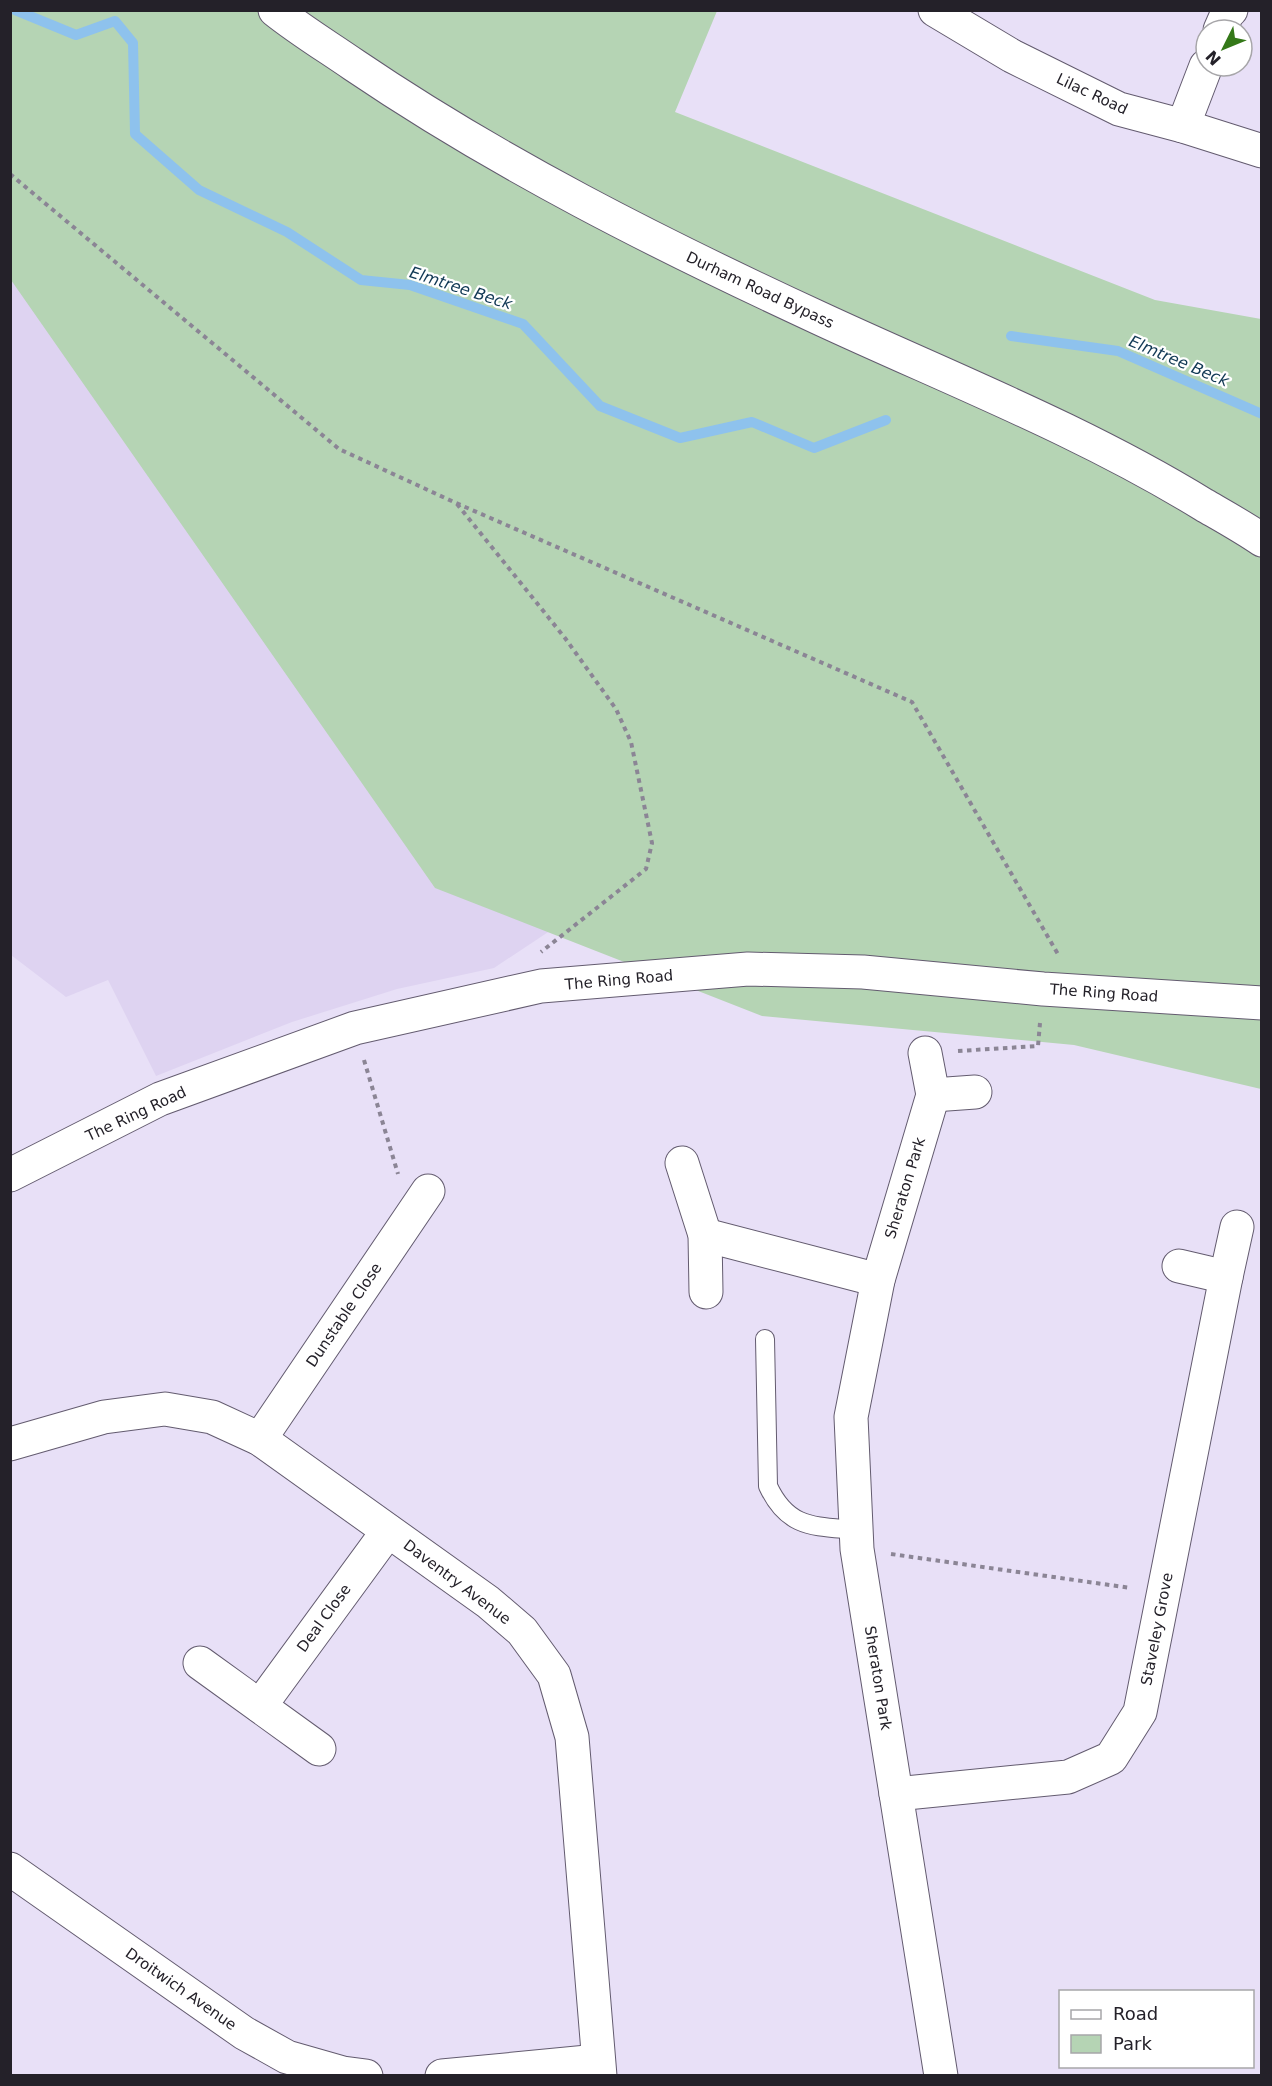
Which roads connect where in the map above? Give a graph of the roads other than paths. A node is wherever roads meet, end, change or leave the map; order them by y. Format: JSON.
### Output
{"nodes":[{"id":1,"x":275,"y":10,"type":"edge"},
{"id":2,"x":934,"y":10,"type":"edge"},
{"id":3,"x":1201,"y":78,"type":"edge"},
{"id":4,"x":1183,"y":126,"type":"junction"},
{"id":5,"x":1262,"y":151,"type":"edge"},
{"id":6,"x":1262,"y":540,"type":"edge"},
{"id":7,"x":1262,"y":1003,"type":"edge"},
{"id":8,"x":925,"y":1053,"type":"road end"},
{"id":9,"x":975,"y":1092,"type":"dead end"},
{"id":10,"x":933,"y":1095,"type":"junction"},
{"id":11,"x":682,"y":1163,"type":"dead end"},
{"id":12,"x":10,"y":1175,"type":"edge"},
{"id":13,"x":419,"y":1204,"type":"road end"},
{"id":14,"x":1237,"y":1227,"type":"dead end"},
{"id":15,"x":705,"y":1235,"type":"junction"},
{"id":16,"x":1179,"y":1266,"type":"dead end"},
{"id":17,"x":1226,"y":1277,"type":"junction"},
{"id":18,"x":878,"y":1281,"type":"junction"},
{"id":19,"x":706,"y":1292,"type":"dead end"},
{"id":20,"x":765,"y":1339,"type":"dead end"},
{"id":21,"x":260,"y":1439,"type":"junction"},
{"id":22,"x":10,"y":1444,"type":"edge"},
{"id":23,"x":388,"y":1531,"type":"junction"},
{"id":24,"x":857,"y":1540,"type":"junction"},
{"id":25,"x":200,"y":1662,"type":"dead end"},
{"id":26,"x":260,"y":1706,"type":"junction"},
{"id":27,"x":319,"y":1749,"type":"dead end"},
{"id":28,"x":896,"y":1794,"type":"junction"},
{"id":29,"x":10,"y":1869,"type":"edge"},
{"id":30,"x":599,"y":2068,"type":"edge"},
{"id":31,"x":366,"y":2076,"type":"edge"},
{"id":32,"x":442,"y":2076,"type":"edge"},
{"id":33,"x":941,"y":2076,"type":"edge"}],
"edges":[{"from":1,"to":6,"type":"street","name":"Durham Road Bypass"},
{"from":2,"to":4,"type":"street","name":"Lilac Road"},
{"from":3,"to":4,"type":"street"},
{"from":4,"to":5,"type":"street","name":"Lilac Road"},
{"from":7,"to":12,"type":"street","name":"The Ring Road"},
{"from":8,"to":10,"type":"street","name":"Sheraton Park"},
{"from":9,"to":10,"type":"street"},
{"from":10,"to":18,"type":"street","name":"Sheraton Park"},
{"from":11,"to":15,"type":"street"},
{"from":13,"to":21,"type":"street","name":"Dunstable Close"},
{"from":14,"to":17,"type":"street","name":"Staveley Grove"},
{"from":15,"to":18,"type":"street"},
{"from":15,"to":19,"type":"street"},
{"from":16,"to":17,"type":"street"},
{"from":17,"to":28,"type":"street","name":"Staveley Grove"},
{"from":18,"to":24,"type":"street","name":"Sheraton Park"},
{"from":20,"to":24,"type":"lane"},
{"from":21,"to":22,"type":"street","name":"Daventry Avenue"},
{"from":21,"to":23,"type":"street","name":"Daventry Avenue"},
{"from":23,"to":26,"type":"street","name":"Deal Close"},
{"from":23,"to":30,"type":"street","name":"Daventry Avenue"},
{"from":24,"to":28,"type":"street","name":"Sheraton Park"},
{"from":25,"to":26,"type":"street"},
{"from":26,"to":27,"type":"street"},
{"from":28,"to":33,"type":"street","name":"Sheraton Park"},
{"from":29,"to":31,"type":"street","name":"Droitwich Avenue"},
{"from":30,"to":32,"type":"street"}]}
